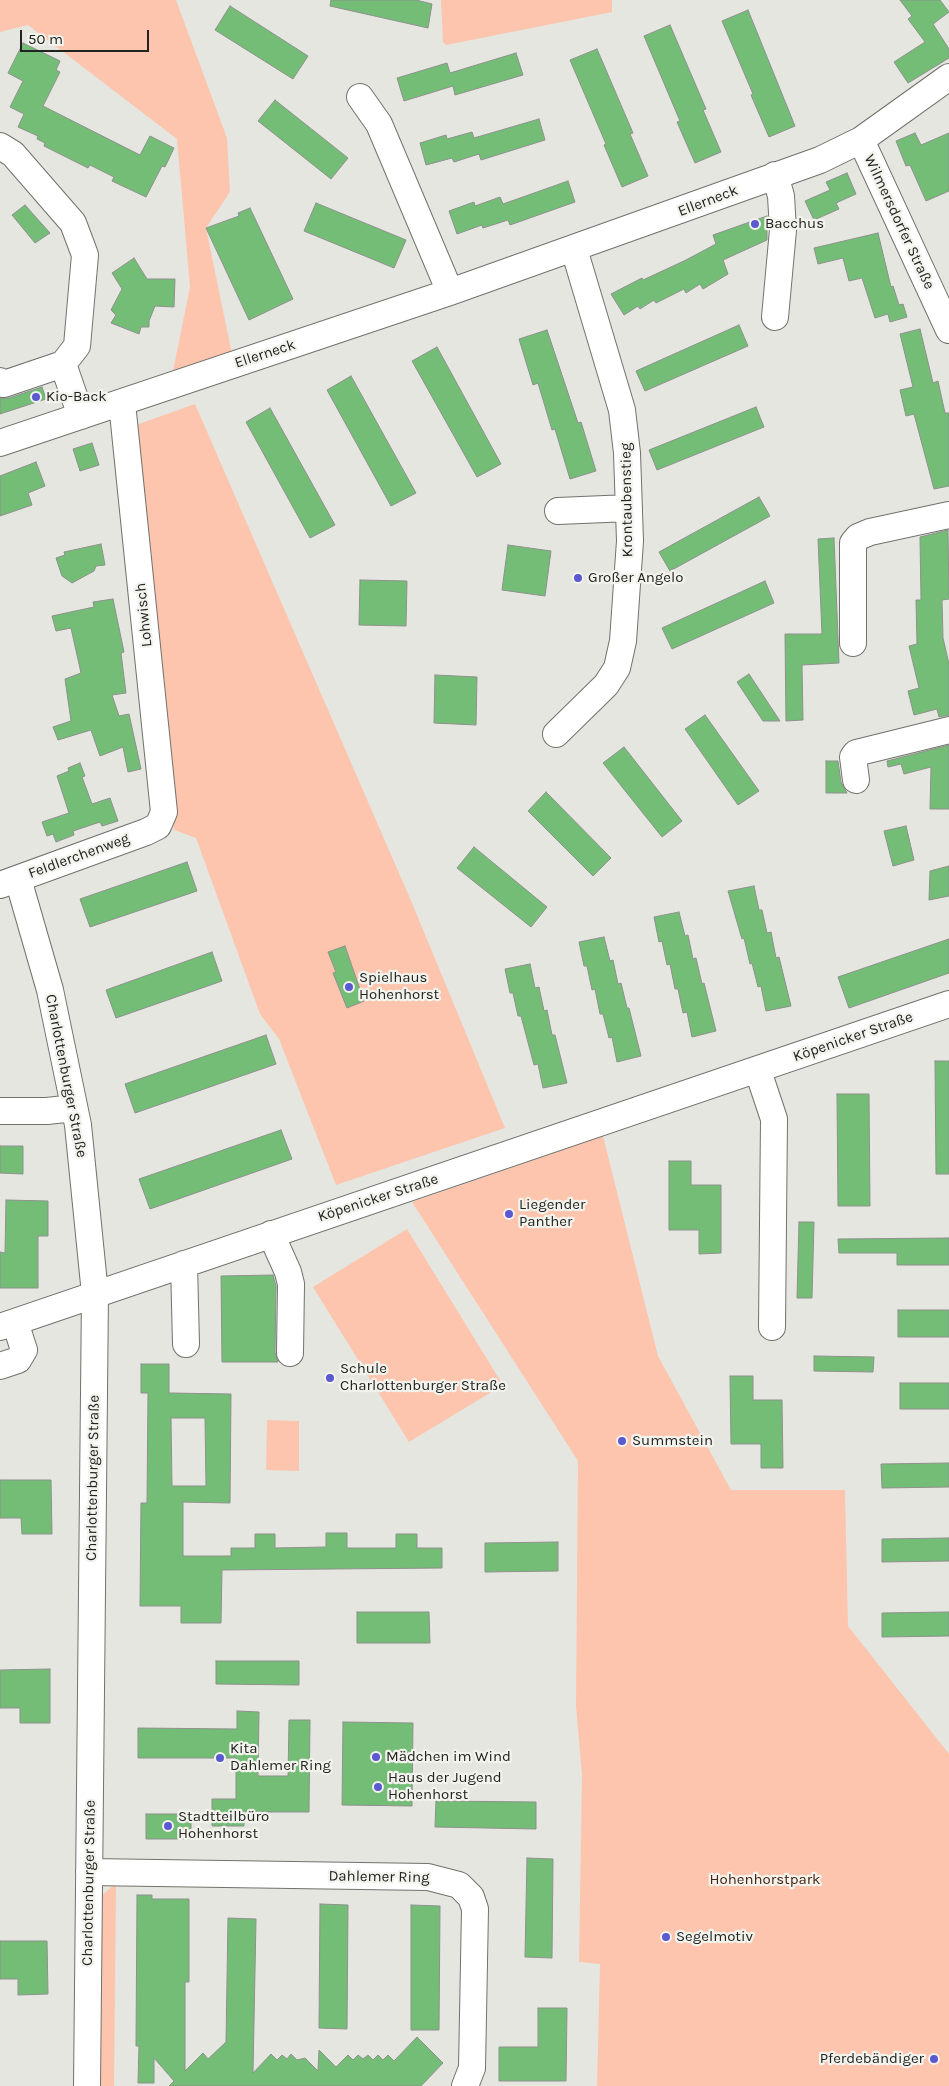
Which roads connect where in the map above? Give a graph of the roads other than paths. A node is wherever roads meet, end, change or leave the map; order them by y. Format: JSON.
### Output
{"nodes":[{"id":1,"x":949,"y":77,"type":"edge"},
{"id":2,"x":360,"y":97,"type":"dead end"},
{"id":3,"x":862,"y":140,"type":"junction"},
{"id":4,"x":0,"y":146,"type":"edge"},
{"id":5,"x":775,"y":176,"type":"junction"},
{"id":6,"x":574,"y":249,"type":"junction"},
{"id":7,"x":450,"y":292,"type":"junction"},
{"id":8,"x":776,"y":317,"type":"dead end"},
{"id":9,"x":949,"y":330,"type":"edge"},
{"id":10,"x":63,"y":364,"type":"junction"},
{"id":11,"x":0,"y":381,"type":"edge"},
{"id":12,"x":122,"y":403,"type":"junction"},
{"id":13,"x":80,"y":416,"type":"junction"},
{"id":14,"x":0,"y":444,"type":"edge"},
{"id":15,"x":629,"y":508,"type":"junction"},
{"id":16,"x":558,"y":511,"type":"dead end"},
{"id":17,"x":949,"y":515,"type":"edge"},
{"id":18,"x":853,"y":642,"type":"dead end"},
{"id":19,"x":949,"y":730,"type":"edge"},
{"id":20,"x":556,"y":734,"type":"dead end"},
{"id":21,"x":856,"y":780,"type":"dead end"},
{"id":22,"x":158,"y":826,"type":"joint"},
{"id":23,"x":9,"y":882,"type":"edge"},
{"id":24,"x":949,"y":1004,"type":"edge"},
{"id":25,"x":758,"y":1071,"type":"junction"},
{"id":26,"x":74,"y":1108,"type":"junction"},
{"id":27,"x":0,"y":1111,"type":"edge"},
{"id":28,"x":271,"y":1234,"type":"junction"},
{"id":29,"x":184,"y":1264,"type":"junction"},
{"id":30,"x":95,"y":1294,"type":"junction"},
{"id":31,"x":8,"y":1324,"type":"edge"},
{"id":32,"x":772,"y":1327,"type":"dead end"},
{"id":33,"x":186,"y":1344,"type":"dead end"},
{"id":34,"x":290,"y":1353,"type":"dead end"},
{"id":35,"x":0,"y":1366,"type":"edge"},
{"id":36,"x":89,"y":1872,"type":"junction"},
{"id":37,"x":87,"y":2086,"type":"edge"},
{"id":38,"x":465,"y":2086,"type":"edge"}],
"edges":[{"from":1,"to":3,"type":"street","name":"Ellerneck"},
{"from":2,"to":7,"type":"street"},
{"from":3,"to":5,"type":"street","name":"Ellerneck"},
{"from":3,"to":9,"type":"street","name":"Wilmersdorfer Straße"},
{"from":4,"to":10,"type":"street"},
{"from":5,"to":6,"type":"street","name":"Ellerneck"},
{"from":5,"to":8,"type":"street"},
{"from":6,"to":7,"type":"street","name":"Ellerneck"},
{"from":6,"to":15,"type":"street","name":"Krontaubenstieg"},
{"from":7,"to":12,"type":"street","name":"Ellerneck"},
{"from":10,"to":11,"type":"street"},
{"from":10,"to":13,"type":"street"},
{"from":12,"to":13,"type":"street","name":"Ellerneck"},
{"from":12,"to":22,"type":"street","name":"Lohwisch"},
{"from":13,"to":14,"type":"street","name":"Ellerneck"},
{"from":15,"to":16,"type":"street"},
{"from":15,"to":20,"type":"street","name":"Krontaubenstieg"},
{"from":17,"to":18,"type":"street"},
{"from":19,"to":21,"type":"street"},
{"from":22,"to":23,"type":"street","name":"Feldlerchenweg"},
{"from":23,"to":26,"type":"street","name":"Charlottenburger Straße"},
{"from":24,"to":25,"type":"street","name":"Köpenicker Straße"},
{"from":25,"to":28,"type":"street","name":"Köpenicker Straße"},
{"from":25,"to":32,"type":"street"},
{"from":26,"to":27,"type":"street"},
{"from":26,"to":30,"type":"street","name":"Charlottenburger Straße"},
{"from":28,"to":29,"type":"street","name":"Köpenicker Straße"},
{"from":28,"to":34,"type":"street"},
{"from":29,"to":30,"type":"street","name":"Köpenicker Straße"},
{"from":29,"to":33,"type":"street"},
{"from":30,"to":31,"type":"street","name":"Köpenicker Straße"},
{"from":30,"to":36,"type":"street","name":"Charlottenburger Straße"},
{"from":31,"to":35,"type":"street"},
{"from":36,"to":37,"type":"street","name":"Charlottenburger Straße"},
{"from":36,"to":38,"type":"street","name":"Dahlemer Ring"}]}
